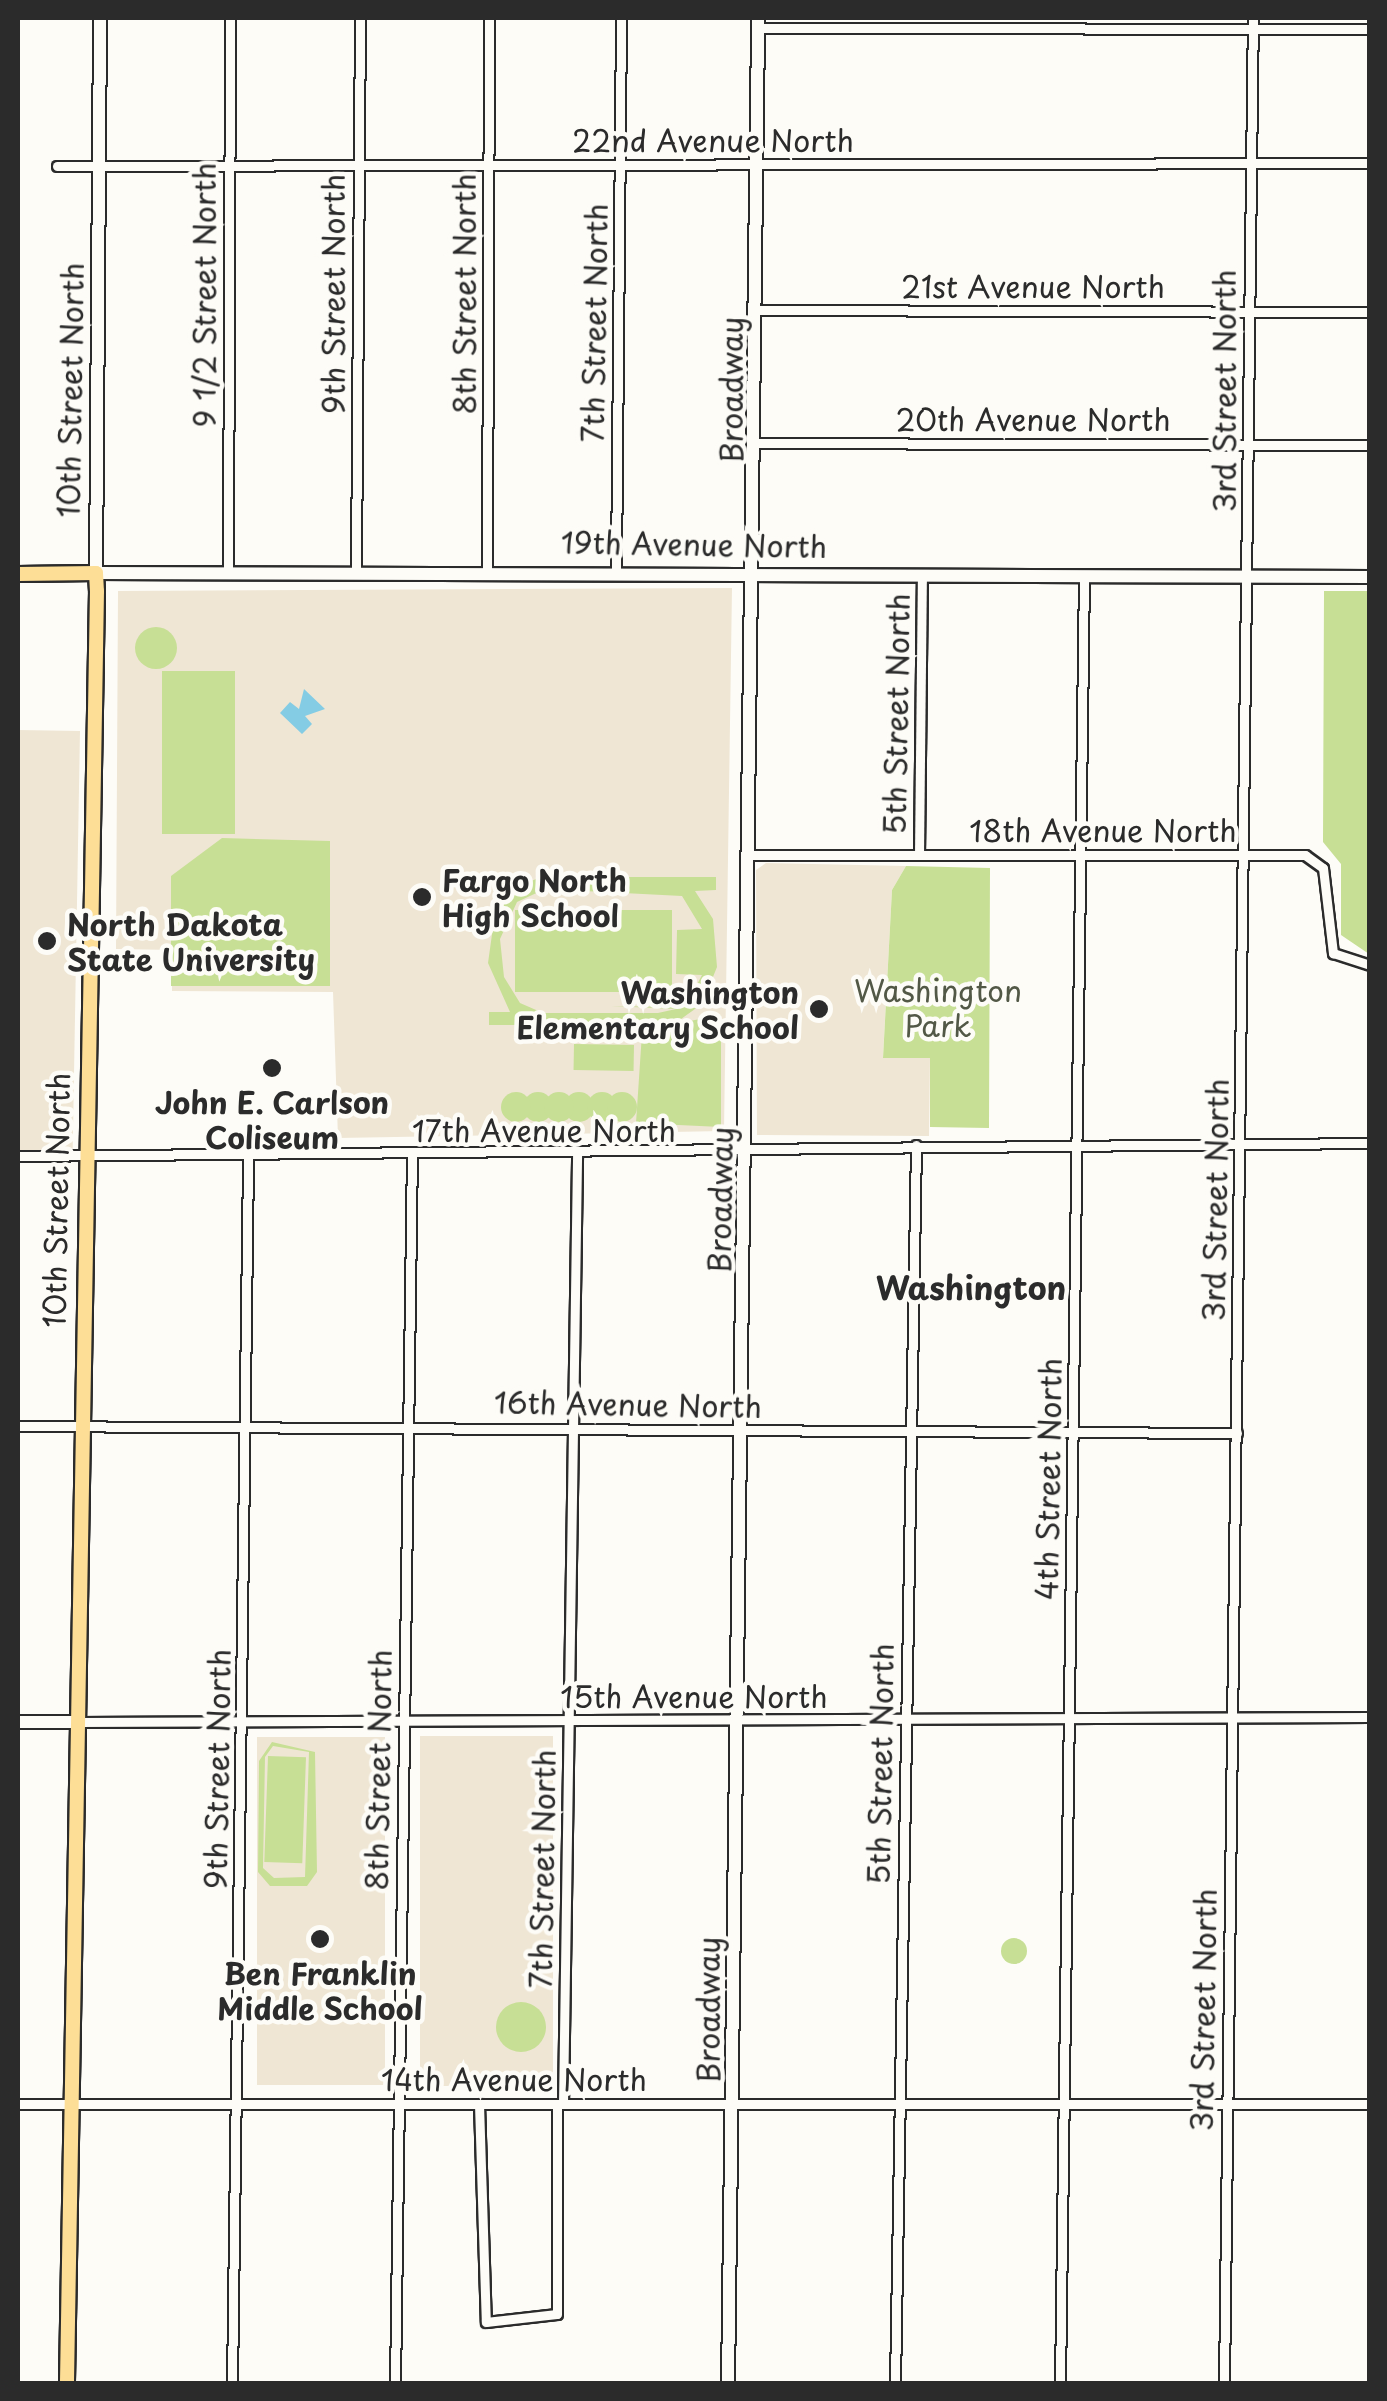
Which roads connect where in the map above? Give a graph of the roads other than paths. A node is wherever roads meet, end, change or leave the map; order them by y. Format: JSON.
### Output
{"nodes":[{"id":1,"x":100,"y":18,"type":"edge"},
{"id":2,"x":230,"y":18,"type":"edge"},
{"id":3,"x":360,"y":18,"type":"edge"},
{"id":4,"x":489,"y":18,"type":"edge"},
{"id":5,"x":621,"y":18,"type":"edge"},
{"id":6,"x":758,"y":23,"type":"edge"},
{"id":7,"x":1253,"y":23,"type":"edge"},
{"id":8,"x":1370,"y":28,"type":"edge"},
{"id":9,"x":1250,"y":163,"type":"junction"},
{"id":10,"x":1370,"y":164,"type":"edge"},
{"id":11,"x":488,"y":165,"type":"junction"},
{"id":12,"x":620,"y":165,"type":"junction"},
{"id":13,"x":757,"y":165,"type":"junction"},
{"id":14,"x":57,"y":166,"type":"dead end"},
{"id":15,"x":99,"y":166,"type":"junction"},
{"id":16,"x":230,"y":166,"type":"junction"},
{"id":17,"x":359,"y":166,"type":"junction"},
{"id":18,"x":756,"y":310,"type":"junction"},
{"id":19,"x":1248,"y":312,"type":"junction"},
{"id":20,"x":1370,"y":312,"type":"edge"},
{"id":21,"x":756,"y":443,"type":"junction"},
{"id":22,"x":1248,"y":444,"type":"junction"},
{"id":23,"x":1370,"y":445,"type":"edge"},
{"id":24,"x":616,"y":569,"type":"junction"},
{"id":25,"x":487,"y":570,"type":"junction"},
{"id":26,"x":754,"y":570,"type":"junction"},
{"id":27,"x":356,"y":571,"type":"junction"},
{"id":28,"x":96,"y":573,"type":"junction"},
{"id":29,"x":228,"y":573,"type":"junction"},
{"id":30,"x":18,"y":574,"type":"edge"},
{"id":31,"x":922,"y":574,"type":"junction"},
{"id":32,"x":1084,"y":576,"type":"junction"},
{"id":33,"x":1249,"y":576,"type":"junction"},
{"id":34,"x":1370,"y":577,"type":"edge"},
{"id":35,"x":751,"y":855,"type":"junction"},
{"id":36,"x":920,"y":855,"type":"junction"},
{"id":37,"x":1082,"y":855,"type":"junction"},
{"id":38,"x":1246,"y":856,"type":"junction"},
{"id":39,"x":1370,"y":965,"type":"edge"},
{"id":40,"x":1370,"y":1143,"type":"edge"},
{"id":41,"x":1079,"y":1144,"type":"junction"},
{"id":42,"x":1241,"y":1144,"type":"junction"},
{"id":43,"x":916,"y":1145,"type":"junction"},
{"id":44,"x":745,"y":1148,"type":"junction"},
{"id":45,"x":83,"y":1155,"type":"junction"},
{"id":46,"x":248,"y":1155,"type":"junction"},
{"id":47,"x":18,"y":1156,"type":"edge"},
{"id":48,"x":412,"y":1156,"type":"junction"},
{"id":49,"x":577,"y":1156,"type":"junction"},
{"id":50,"x":408,"y":1425,"type":"junction"},
{"id":51,"x":18,"y":1426,"type":"edge"},
{"id":52,"x":81,"y":1426,"type":"junction"},
{"id":53,"x":245,"y":1426,"type":"junction"},
{"id":54,"x":574,"y":1426,"type":"junction"},
{"id":55,"x":743,"y":1429,"type":"junction"},
{"id":56,"x":910,"y":1432,"type":"junction"},
{"id":57,"x":1074,"y":1432,"type":"junction"},
{"id":58,"x":1237,"y":1433,"type":"junction"},
{"id":59,"x":1370,"y":1718,"type":"edge"},
{"id":60,"x":568,"y":1720,"type":"junction"},
{"id":61,"x":735,"y":1721,"type":"junction"},
{"id":62,"x":906,"y":1721,"type":"junction"},
{"id":63,"x":18,"y":1722,"type":"edge"},
{"id":64,"x":78,"y":1722,"type":"junction"},
{"id":65,"x":404,"y":1722,"type":"junction"},
{"id":66,"x":1069,"y":1722,"type":"junction"},
{"id":67,"x":1232,"y":1722,"type":"junction"},
{"id":68,"x":242,"y":1723,"type":"junction"},
{"id":69,"x":72,"y":2102,"type":"junction"},
{"id":70,"x":18,"y":2104,"type":"edge"},
{"id":71,"x":238,"y":2104,"type":"junction"},
{"id":72,"x":400,"y":2104,"type":"junction"},
{"id":73,"x":480,"y":2104,"type":"junction"},
{"id":74,"x":560,"y":2104,"type":"junction"},
{"id":75,"x":732,"y":2104,"type":"junction"},
{"id":76,"x":900,"y":2104,"type":"junction"},
{"id":77,"x":1064,"y":2104,"type":"junction"},
{"id":78,"x":1227,"y":2104,"type":"junction"},
{"id":79,"x":1370,"y":2104,"type":"edge"},
{"id":80,"x":67,"y":2384,"type":"edge"},
{"id":81,"x":232,"y":2384,"type":"edge"},
{"id":82,"x":395,"y":2384,"type":"edge"},
{"id":83,"x":728,"y":2384,"type":"edge"},
{"id":84,"x":896,"y":2384,"type":"edge"},
{"id":85,"x":1060,"y":2384,"type":"edge"},
{"id":86,"x":1224,"y":2384,"type":"edge"}],
"edges":[{"from":1,"to":15,"type":"street","name":"10th Street North"},
{"from":2,"to":16,"type":"street","name":"9 1/2 Street North"},
{"from":3,"to":17,"type":"street","name":"9th Street North"},
{"from":4,"to":11,"type":"street","name":"8th Street North"},
{"from":5,"to":12,"type":"street","name":"7th Street North"},
{"from":6,"to":7,"type":"street"},
{"from":6,"to":13,"type":"street","name":"Broadway"},
{"from":7,"to":8,"type":"street"},
{"from":7,"to":9,"type":"street","name":"3rd Street North"},
{"from":9,"to":10,"type":"street","name":"22nd Avenue North"},
{"from":9,"to":13,"type":"street","name":"22nd Avenue North"},
{"from":9,"to":19,"type":"street","name":"3rd Street North"},
{"from":11,"to":12,"type":"street","name":"22nd Avenue North"},
{"from":11,"to":17,"type":"street","name":"22nd Avenue North"},
{"from":11,"to":25,"type":"street","name":"8th Street North"},
{"from":12,"to":13,"type":"street","name":"22nd Avenue North"},
{"from":12,"to":24,"type":"street","name":"7th Street North"},
{"from":13,"to":18,"type":"street","name":"Broadway"},
{"from":14,"to":15,"type":"street","name":"22nd Avenue North"},
{"from":15,"to":16,"type":"street","name":"22nd Avenue North"},
{"from":15,"to":28,"type":"street","name":"10th Street North"},
{"from":16,"to":17,"type":"street","name":"22nd Avenue North"},
{"from":16,"to":29,"type":"street","name":"9 1/2 Street North"},
{"from":17,"to":27,"type":"street","name":"9th Street North"},
{"from":18,"to":19,"type":"street","name":"21st Avenue North"},
{"from":18,"to":21,"type":"street","name":"Broadway"},
{"from":19,"to":20,"type":"street","name":"21st Avenue North"},
{"from":19,"to":22,"type":"street","name":"3rd Street North"},
{"from":21,"to":22,"type":"street","name":"20th Avenue North"},
{"from":21,"to":26,"type":"street","name":"Broadway"},
{"from":22,"to":23,"type":"street","name":"20th Avenue North"},
{"from":22,"to":33,"type":"street","name":"3rd Street North"},
{"from":24,"to":25,"type":"street","name":"19th Avenue North"},
{"from":24,"to":26,"type":"street","name":"19th Avenue North"},
{"from":25,"to":27,"type":"street","name":"19th Avenue North"},
{"from":26,"to":31,"type":"street","name":"19th Avenue North"},
{"from":26,"to":35,"type":"street","name":"Broadway"},
{"from":27,"to":29,"type":"street","name":"19th Avenue North"},
{"from":28,"to":29,"type":"street","name":"19th Avenue North"},
{"from":28,"to":30,"type":"main road","name":"19th Avenue North"},
{"from":28,"to":45,"type":"main road","name":"10th Street North"},
{"from":31,"to":32,"type":"street","name":"19th Avenue North"},
{"from":31,"to":36,"type":"street","name":"5th Street North"},
{"from":32,"to":33,"type":"street","name":"19th Avenue North"},
{"from":32,"to":37,"type":"street","name":"4th Street North"},
{"from":33,"to":34,"type":"street","name":"19th Avenue North"},
{"from":33,"to":38,"type":"street","name":"3rd Street North"},
{"from":35,"to":36,"type":"street","name":"18th Avenue North"},
{"from":35,"to":44,"type":"street","name":"Broadway"},
{"from":36,"to":37,"type":"street","name":"18th Avenue North"},
{"from":37,"to":38,"type":"street","name":"18th Avenue North"},
{"from":37,"to":41,"type":"street","name":"4th Street North"},
{"from":38,"to":39,"type":"street","name":"18th Avenue North"},
{"from":38,"to":42,"type":"street","name":"3rd Street North"},
{"from":40,"to":42,"type":"street","name":"17th Avenue North"},
{"from":41,"to":42,"type":"street","name":"17th Avenue North"},
{"from":41,"to":43,"type":"street","name":"17th Avenue North"},
{"from":41,"to":57,"type":"street","name":"4th Street North"},
{"from":42,"to":58,"type":"street","name":"3rd Street North"},
{"from":43,"to":44,"type":"street","name":"17th Avenue North"},
{"from":43,"to":56,"type":"street","name":"5th Street North"},
{"from":44,"to":49,"type":"street","name":"17th Avenue North"},
{"from":44,"to":55,"type":"street","name":"Broadway"},
{"from":45,"to":46,"type":"street","name":"17th Avenue North"},
{"from":45,"to":47,"type":"street","name":"17th Avenue North"},
{"from":45,"to":52,"type":"main road","name":"10th Street North"},
{"from":46,"to":48,"type":"street","name":"17th Avenue North"},
{"from":46,"to":53,"type":"street","name":"9th Street North"},
{"from":48,"to":49,"type":"street","name":"17th Avenue North"},
{"from":48,"to":50,"type":"street","name":"8th Street North"},
{"from":49,"to":54,"type":"street","name":"7th Street North"},
{"from":50,"to":53,"type":"street","name":"16th Avenue North"},
{"from":50,"to":54,"type":"street","name":"16th Avenue North"},
{"from":50,"to":65,"type":"street","name":"8th Street North"},
{"from":51,"to":52,"type":"street","name":"16th Avenue North"},
{"from":52,"to":53,"type":"street","name":"16th Avenue North"},
{"from":52,"to":64,"type":"main road","name":"10th Street North"},
{"from":53,"to":68,"type":"street","name":"9th Street North"},
{"from":54,"to":55,"type":"street","name":"16th Avenue North"},
{"from":54,"to":60,"type":"street","name":"7th Street North"},
{"from":55,"to":56,"type":"street","name":"16th Avenue North"},
{"from":55,"to":61,"type":"street","name":"Broadway"},
{"from":56,"to":57,"type":"street","name":"16th Avenue North"},
{"from":56,"to":62,"type":"street","name":"5th Street North"},
{"from":57,"to":58,"type":"street","name":"16th Avenue North"},
{"from":57,"to":66,"type":"street","name":"4th Street North"},
{"from":58,"to":67,"type":"street","name":"3rd Street North"},
{"from":59,"to":67,"type":"street","name":"15th Avenue North"},
{"from":60,"to":61,"type":"street","name":"15th Avenue North"},
{"from":60,"to":65,"type":"street","name":"15th Avenue North"},
{"from":60,"to":74,"type":"street","name":"7th Street North"},
{"from":61,"to":62,"type":"street","name":"15th Avenue North"},
{"from":61,"to":75,"type":"street","name":"Broadway"},
{"from":62,"to":66,"type":"street","name":"15th Avenue North"},
{"from":62,"to":76,"type":"street","name":"5th Street North"},
{"from":63,"to":64,"type":"street","name":"15th Avenue North"},
{"from":64,"to":68,"type":"street","name":"15th Avenue North"},
{"from":64,"to":69,"type":"main road","name":"10th Street North"},
{"from":65,"to":68,"type":"street","name":"15th Avenue North"},
{"from":65,"to":72,"type":"street","name":"8th Street North"},
{"from":66,"to":67,"type":"street","name":"15th Avenue North"},
{"from":66,"to":77,"type":"street","name":"4th Street North"},
{"from":67,"to":78,"type":"street","name":"3rd Street North"},
{"from":68,"to":71,"type":"street","name":"9th Street North"},
{"from":69,"to":70,"type":"street","name":"14th Avenue North"},
{"from":69,"to":71,"type":"street","name":"14th Avenue North"},
{"from":69,"to":80,"type":"main road","name":"10th Street North"},
{"from":71,"to":72,"type":"street","name":"14th Avenue North"},
{"from":71,"to":81,"type":"street","name":"9th Street North"},
{"from":72,"to":73,"type":"street","name":"14th Avenue North"},
{"from":72,"to":82,"type":"street","name":"8th Street North"},
{"from":73,"to":74,"type":"street","name":"14th Avenue North"},
{"from":73,"to":74,"type":"street","name":"7th Street North"},
{"from":74,"to":75,"type":"street","name":"14th Avenue North"},
{"from":75,"to":76,"type":"street","name":"14th Avenue North"},
{"from":75,"to":83,"type":"street","name":"Broadway"},
{"from":76,"to":77,"type":"street","name":"14th Avenue North"},
{"from":76,"to":84,"type":"street","name":"5th Street North"},
{"from":77,"to":78,"type":"street","name":"14th Avenue North"},
{"from":77,"to":85,"type":"street","name":"4th Street North"},
{"from":78,"to":79,"type":"street","name":"14th Avenue North"},
{"from":78,"to":86,"type":"street","name":"3rd Street North"}]}
